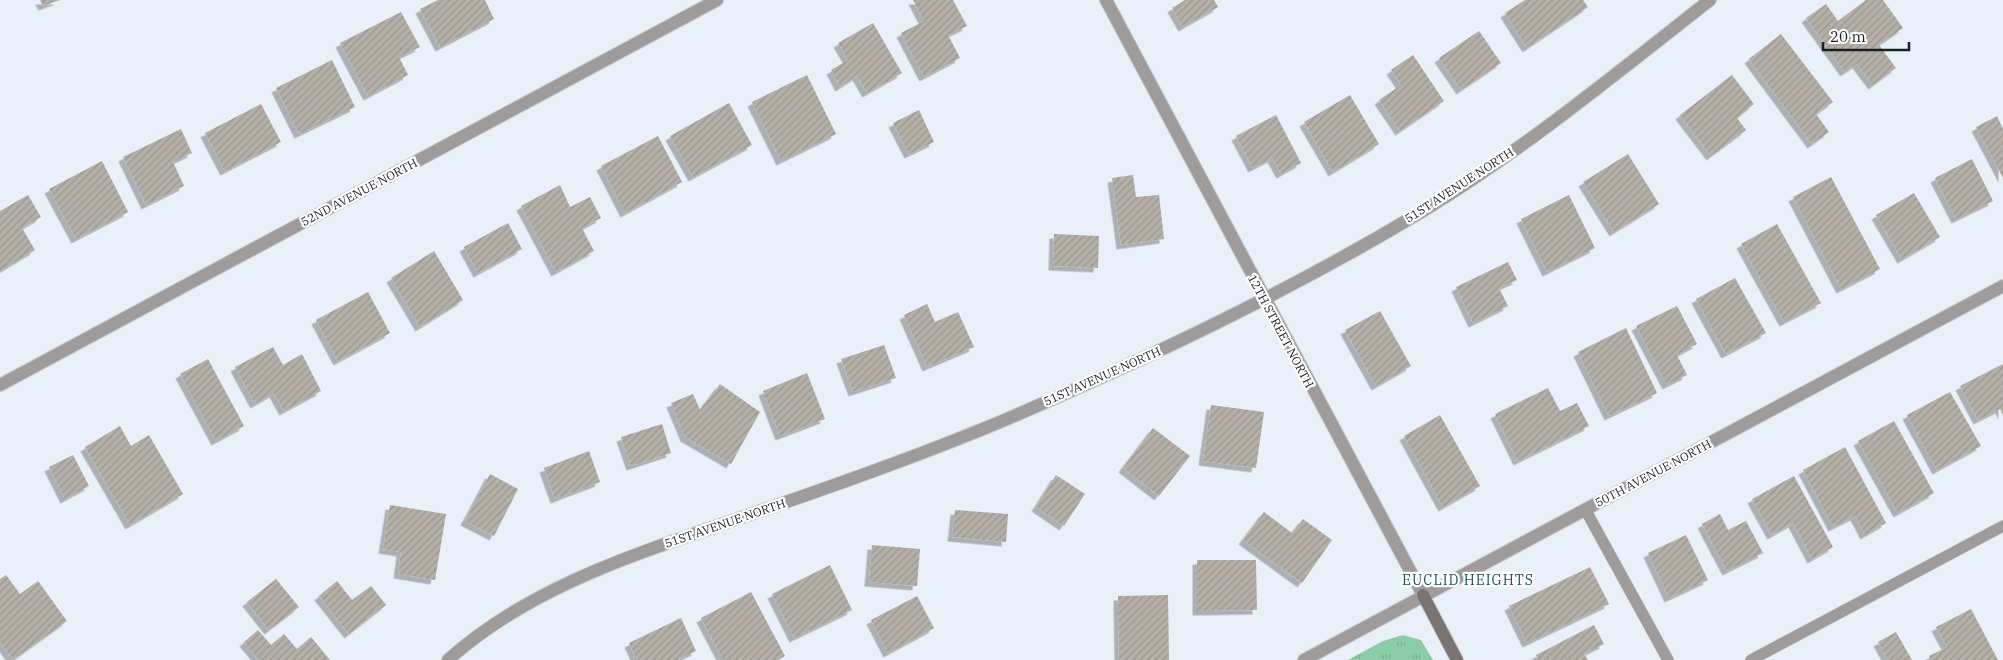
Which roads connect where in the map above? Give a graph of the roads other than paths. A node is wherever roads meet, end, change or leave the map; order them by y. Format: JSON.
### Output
{"nodes":[{"id":1,"x":717,"y":0,"type":"edge"},
{"id":2,"x":1106,"y":0,"type":"edge"},
{"id":3,"x":1710,"y":0,"type":"edge"},
{"id":4,"x":2003,"y":286,"type":"edge"},
{"id":5,"x":1264,"y":300,"type":"junction"},
{"id":6,"x":0,"y":385,"type":"edge"},
{"id":7,"x":1585,"y":509,"type":"junction"},
{"id":8,"x":2003,"y":526,"type":"edge"},
{"id":9,"x":1423,"y":596,"type":"junction"},
{"id":10,"x":448,"y":660,"type":"edge"},
{"id":11,"x":1304,"y":660,"type":"edge"},
{"id":12,"x":1457,"y":660,"type":"edge"},
{"id":13,"x":1668,"y":660,"type":"edge"},
{"id":14,"x":1750,"y":660,"type":"edge"}],
"edges":[{"from":1,"to":6,"type":"street","name":"52ND AVENUE NORTH"},
{"from":2,"to":5,"type":"street","name":"12TH STREET NORTH"},
{"from":3,"to":5,"type":"street","name":"51ST AVENUE NORTH"},
{"from":4,"to":7,"type":"street","name":"50TH AVENUE NORTH"},
{"from":5,"to":9,"type":"street","name":"12TH STREET NORTH"},
{"from":5,"to":10,"type":"street","name":"51ST AVENUE NORTH"},
{"from":7,"to":9,"type":"street","name":"50TH AVENUE NORTH"},
{"from":7,"to":13,"type":"lane"},
{"from":8,"to":14,"type":"lane"},
{"from":9,"to":11,"type":"street","name":"50TH AVENUE NORTH"},
{"from":9,"to":12,"type":"street","name":"12TH STREET NORTH"}]}
